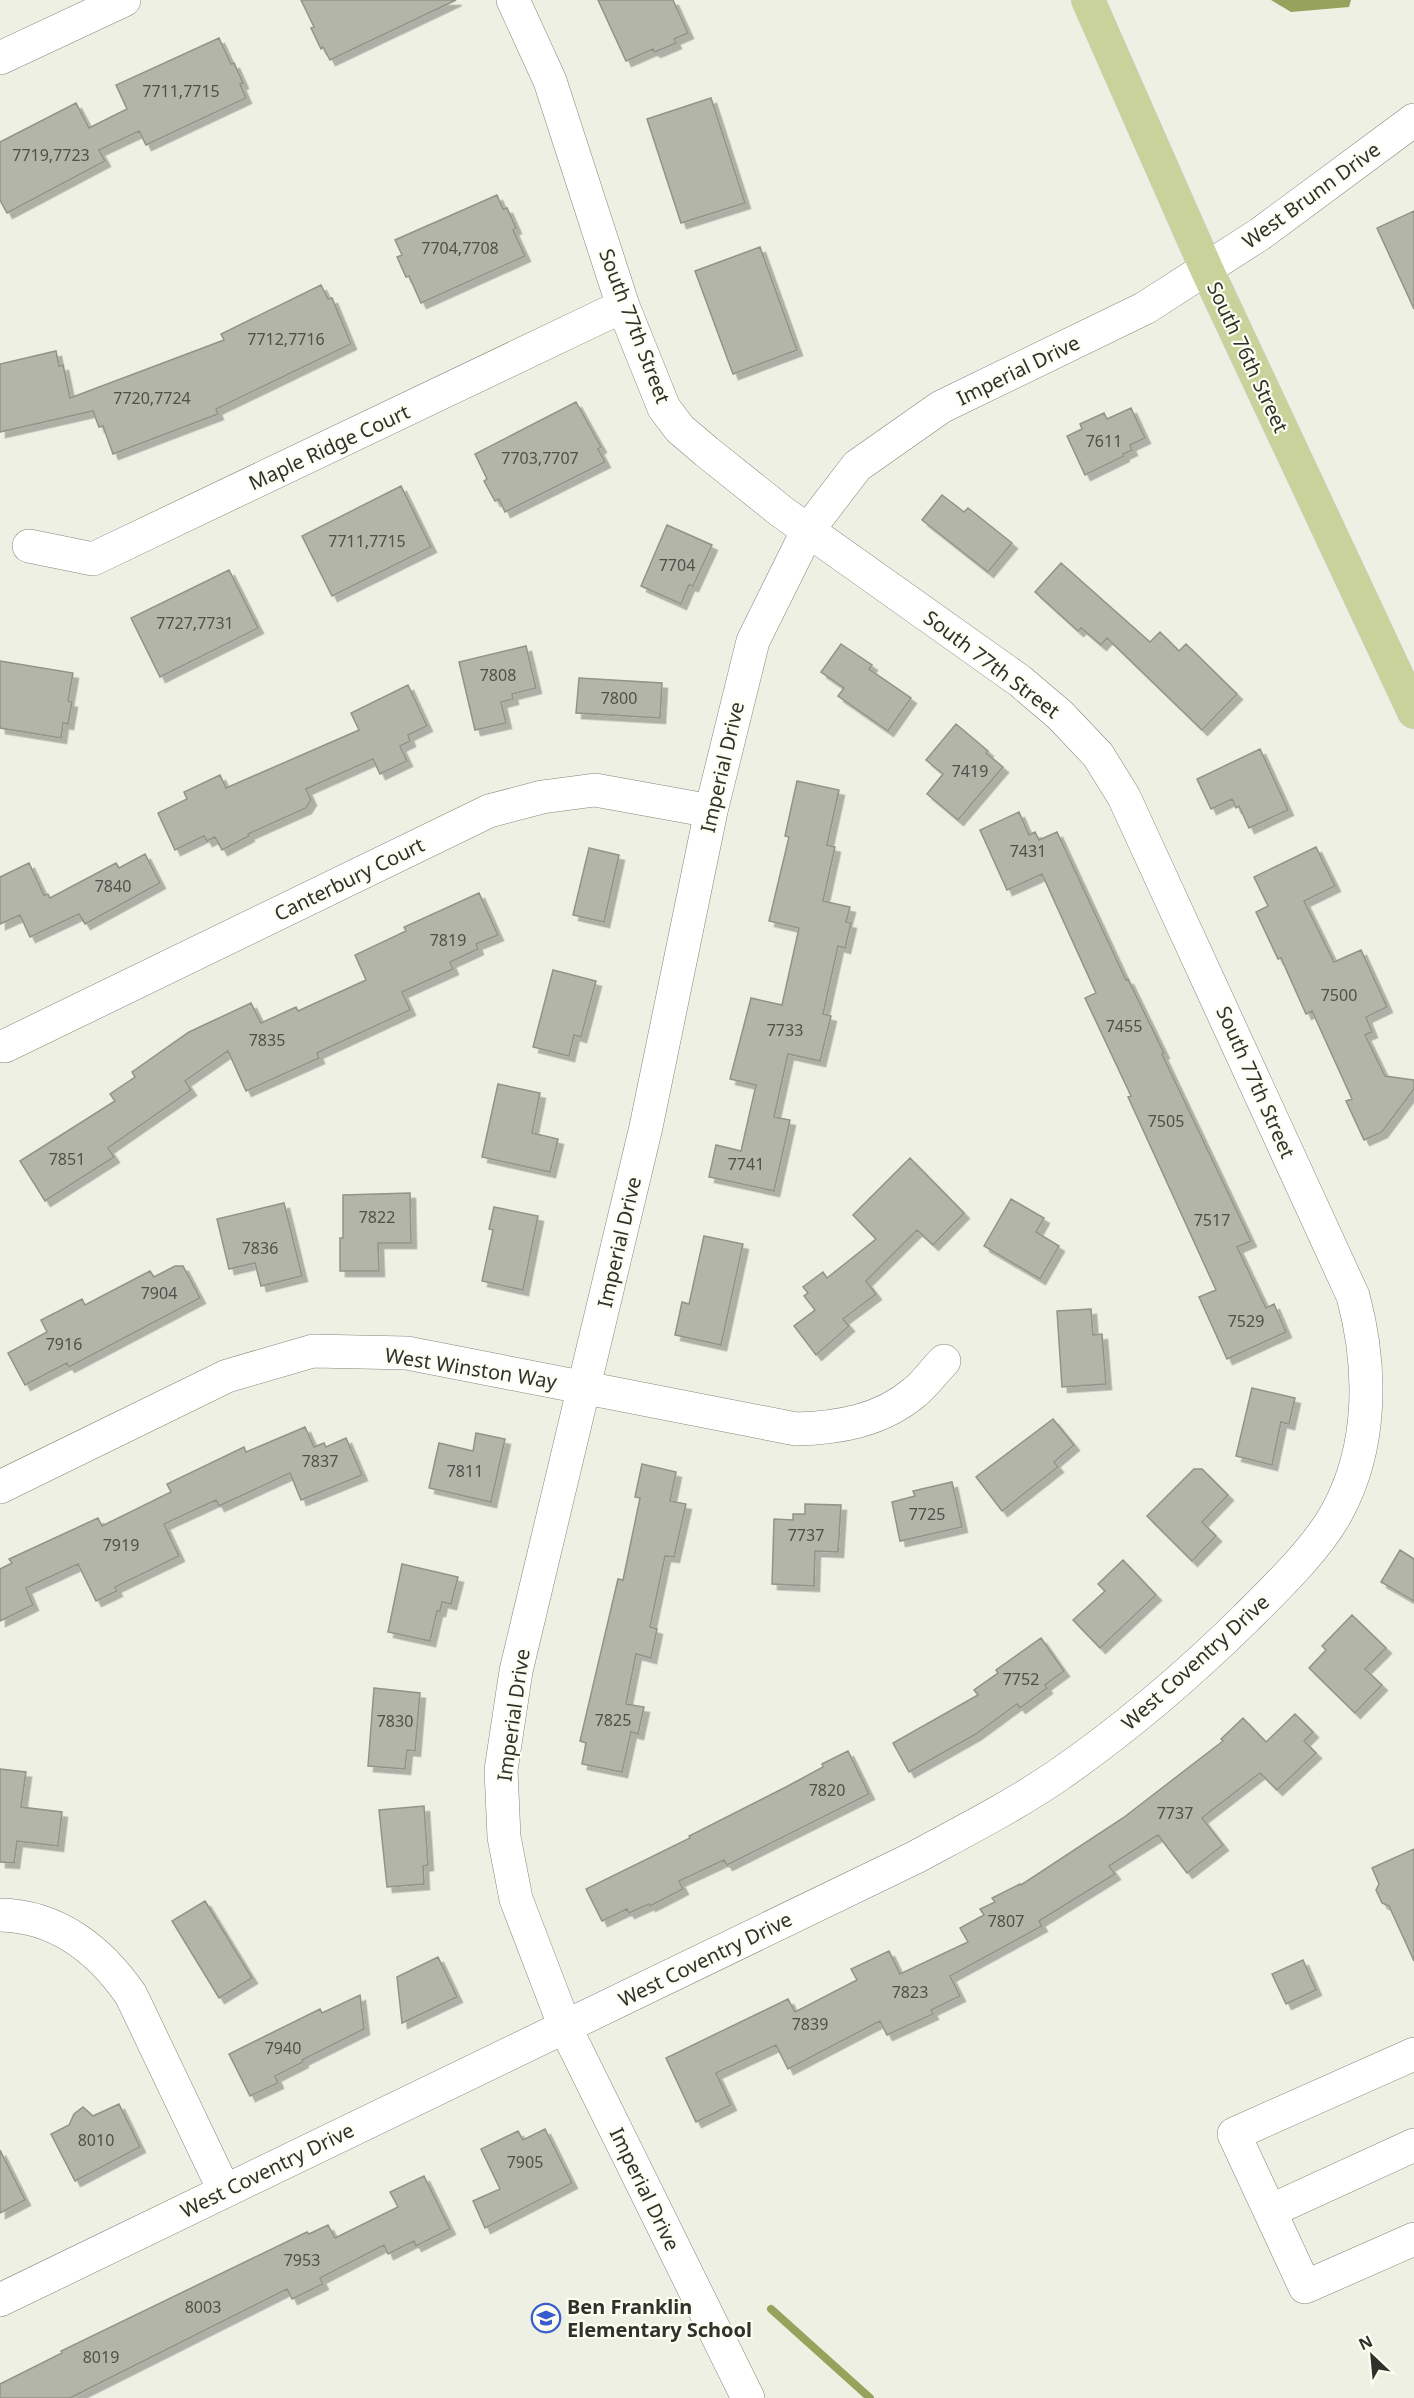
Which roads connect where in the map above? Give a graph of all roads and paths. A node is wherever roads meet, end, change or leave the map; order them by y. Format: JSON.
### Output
{"nodes":[{"id":1,"x":124,"y":0,"type":"edge"},
{"id":2,"x":513,"y":0,"type":"edge"},
{"id":3,"x":1088,"y":0,"type":"edge"},
{"id":4,"x":0,"y":58,"type":"edge"},
{"id":5,"x":1414,"y":120,"type":"edge"},
{"id":6,"x":1207,"y":270,"type":"junction"},
{"id":7,"x":623,"y":306,"type":"junction"},
{"id":8,"x":808,"y":530,"type":"junction"},
{"id":9,"x":29,"y":546,"type":"dead end"},
{"id":10,"x":1414,"y":712,"type":"edge"},
{"id":11,"x":711,"y":811,"type":"junction"},
{"id":12,"x":5,"y":1046,"type":"dead end"},
{"id":13,"x":944,"y":1361,"type":"dead end"},
{"id":14,"x":585,"y":1387,"type":"junction"},
{"id":15,"x":0,"y":1487,"type":"edge"},
{"id":16,"x":1337,"y":1512,"type":"joint"},
{"id":17,"x":0,"y":1915,"type":"edge"},
{"id":18,"x":565,"y":2027,"type":"junction"},
{"id":19,"x":1414,"y":2054,"type":"edge"},
{"id":20,"x":1414,"y":2145,"type":"edge"},
{"id":21,"x":224,"y":2190,"type":"junction"},
{"id":22,"x":1270,"y":2211,"type":"junction"},
{"id":23,"x":1414,"y":2239,"type":"edge"},
{"id":24,"x":0,"y":2300,"type":"edge"},
{"id":25,"x":748,"y":2398,"type":"edge"}],
"edges":[{"from":1,"to":4,"type":"street"},
{"from":2,"to":7,"type":"street","name":"South 77th Street"},
{"from":3,"to":6,"type":"main road","name":"South 76th Street"},
{"from":5,"to":6,"type":"street","name":"West Brunn Drive"},
{"from":6,"to":8,"type":"street","name":"Imperial Drive"},
{"from":6,"to":10,"type":"main road","name":"South 76th Street"},
{"from":7,"to":8,"type":"street","name":"South 77th Street"},
{"from":7,"to":9,"type":"street","name":"Maple Ridge Court"},
{"from":8,"to":11,"type":"street","name":"Imperial Drive"},
{"from":8,"to":16,"type":"street","name":"South 77th Street"},
{"from":11,"to":12,"type":"street","name":"Canterbury Court"},
{"from":11,"to":14,"type":"street","name":"Imperial Drive"},
{"from":13,"to":14,"type":"street","name":"West Winston Way"},
{"from":14,"to":15,"type":"street","name":"West Winston Way"},
{"from":14,"to":18,"type":"street","name":"Imperial Drive"},
{"from":16,"to":18,"type":"street","name":"West Coventry Drive"},
{"from":17,"to":21,"type":"street"},
{"from":18,"to":21,"type":"street","name":"West Coventry Drive"},
{"from":18,"to":25,"type":"street","name":"Imperial Drive"},
{"from":19,"to":22,"type":"street"},
{"from":20,"to":22,"type":"street"},
{"from":21,"to":24,"type":"street","name":"West Coventry Drive"},
{"from":22,"to":23,"type":"street"}]}
